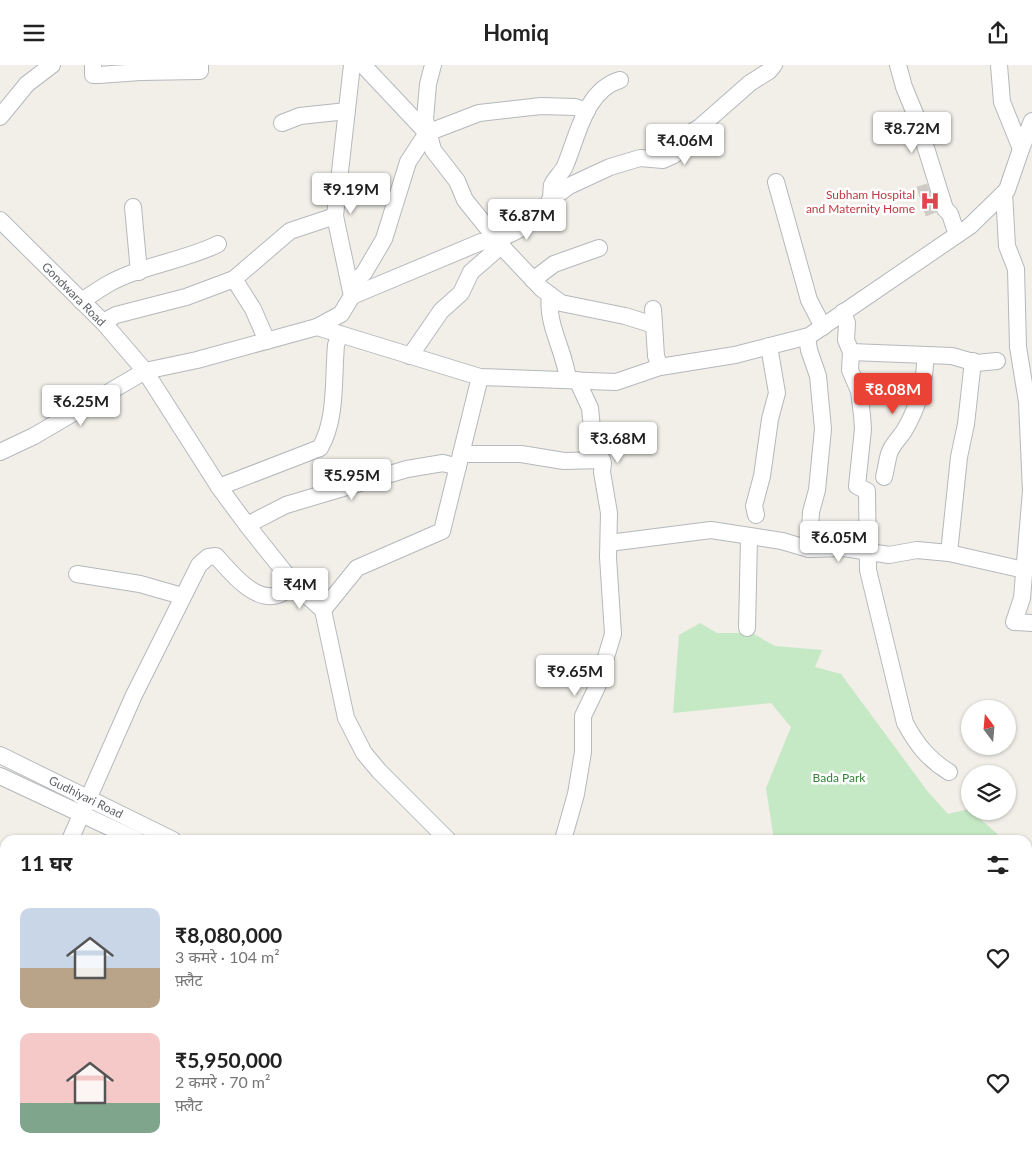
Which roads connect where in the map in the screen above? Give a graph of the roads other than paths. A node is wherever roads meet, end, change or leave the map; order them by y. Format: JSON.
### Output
{"nodes":[{"id":1,"x":52,"y":65,"type":"edge"},
{"id":2,"x":93,"y":65,"type":"edge"},
{"id":3,"x":200,"y":65,"type":"edge"},
{"id":4,"x":352,"y":65,"type":"edge"},
{"id":5,"x":363,"y":65,"type":"edge"},
{"id":6,"x":433,"y":65,"type":"edge"},
{"id":7,"x":774,"y":65,"type":"edge"},
{"id":8,"x":898,"y":65,"type":"edge"},
{"id":9,"x":1000,"y":65,"type":"edge"},
{"id":10,"x":620,"y":80,"type":"dead end"},
{"id":11,"x":347,"y":111,"type":"junction"},
{"id":12,"x":587,"y":111,"type":"junction"},
{"id":13,"x":0,"y":117,"type":"edge"},
{"id":14,"x":1032,"y":121,"type":"edge"},
{"id":15,"x":282,"y":123,"type":"dead end"},
{"id":16,"x":427,"y":133,"type":"junction"},
{"id":17,"x":1021,"y":149,"type":"junction"},
{"id":18,"x":776,"y":182,"type":"dead end"},
{"id":19,"x":1004,"y":193,"type":"junction"},
{"id":20,"x":550,"y":200,"type":"junction"},
{"id":21,"x":133,"y":207,"type":"dead end"},
{"id":22,"x":335,"y":217,"type":"junction"},
{"id":23,"x":0,"y":220,"type":"edge"},
{"id":24,"x":957,"y":235,"type":"junction"},
{"id":25,"x":500,"y":243,"type":"junction"},
{"id":26,"x":218,"y":244,"type":"dead end"},
{"id":27,"x":599,"y":248,"type":"dead end"},
{"id":28,"x":139,"y":272,"type":"junction"},
{"id":29,"x":234,"y":279,"type":"junction"},
{"id":30,"x":533,"y":280,"type":"junction"},
{"id":31,"x":351,"y":291,"type":"junction"},
{"id":32,"x":550,"y":295,"type":"junction"},
{"id":33,"x":81,"y":301,"type":"junction"},
{"id":34,"x":843,"y":312,"type":"junction"},
{"id":35,"x":104,"y":322,"type":"junction"},
{"id":36,"x":317,"y":327,"type":"junction"},
{"id":37,"x":823,"y":327,"type":"junction"},
{"id":38,"x":340,"y":334,"type":"junction"},
{"id":39,"x":807,"y":337,"type":"junction"},
{"id":40,"x":267,"y":341,"type":"junction"},
{"id":41,"x":769,"y":346,"type":"junction"},
{"id":42,"x":851,"y":352,"type":"junction"},
{"id":43,"x":410,"y":356,"type":"junction"},
{"id":44,"x":925,"y":356,"type":"junction"},
{"id":45,"x":973,"y":361,"type":"junction"},
{"id":46,"x":997,"y":361,"type":"dead end"},
{"id":47,"x":660,"y":367,"type":"junction"},
{"id":48,"x":145,"y":371,"type":"junction"},
{"id":49,"x":480,"y":377,"type":"junction"},
{"id":50,"x":573,"y":380,"type":"junction"},
{"id":51,"x":0,"y":452,"type":"edge"},
{"id":52,"x":602,"y":460,"type":"junction"},
{"id":53,"x":459,"y":461,"type":"junction"},
{"id":54,"x":884,"y":477,"type":"dead end"},
{"id":55,"x":219,"y":487,"type":"junction"},
{"id":56,"x":756,"y":515,"type":"dead end"},
{"id":57,"x":247,"y":525,"type":"junction"},
{"id":58,"x":749,"y":538,"type":"junction"},
{"id":59,"x":609,"y":543,"type":"junction"},
{"id":60,"x":809,"y":549,"type":"junction"},
{"id":61,"x":868,"y":553,"type":"junction"},
{"id":62,"x":949,"y":553,"type":"junction"},
{"id":63,"x":1024,"y":570,"type":"junction"},
{"id":64,"x":77,"y":574,"type":"dead end"},
{"id":65,"x":294,"y":584,"type":"junction"},
{"id":66,"x":182,"y":596,"type":"junction"},
{"id":67,"x":323,"y":610,"type":"junction"},
{"id":68,"x":1032,"y":623,"type":"edge"},
{"id":69,"x":747,"y":627,"type":"dead end"},
{"id":70,"x":0,"y":755,"type":"edge"},
{"id":71,"x":949,"y":772,"type":"dead end"},
{"id":72,"x":0,"y":776,"type":"edge"},
{"id":73,"x":87,"y":798,"type":"junction"},
{"id":74,"x":80,"y":814,"type":"junction"},
{"id":75,"x":72,"y":835,"type":"edge"},
{"id":76,"x":126,"y":835,"type":"edge"},
{"id":77,"x":163,"y":835,"type":"edge"},
{"id":78,"x":443,"y":835,"type":"edge"},
{"id":79,"x":564,"y":835,"type":"edge"}],
"edges":[{"from":1,"to":13,"type":"street"},
{"from":2,"to":3,"type":"street"},
{"from":4,"to":11,"type":"street"},
{"from":5,"to":16,"type":"street"},
{"from":6,"to":16,"type":"street"},
{"from":7,"to":20,"type":"street"},
{"from":8,"to":24,"type":"street"},
{"from":9,"to":17,"type":"street"},
{"from":10,"to":12,"type":"street"},
{"from":11,"to":15,"type":"street"},
{"from":11,"to":22,"type":"street"},
{"from":12,"to":16,"type":"street"},
{"from":12,"to":20,"type":"street"},
{"from":14,"to":17,"type":"street"},
{"from":16,"to":25,"type":"street"},
{"from":16,"to":31,"type":"street"},
{"from":17,"to":19,"type":"street"},
{"from":18,"to":37,"type":"street"},
{"from":19,"to":24,"type":"street"},
{"from":19,"to":63,"type":"street"},
{"from":20,"to":25,"type":"street"},
{"from":21,"to":28,"type":"street"},
{"from":22,"to":29,"type":"street"},
{"from":22,"to":31,"type":"street"},
{"from":23,"to":33,"type":"street","name":"Gondwara Road"},
{"from":24,"to":34,"type":"street"},
{"from":25,"to":30,"type":"street"},
{"from":25,"to":31,"type":"street"},
{"from":25,"to":43,"type":"street"},
{"from":26,"to":28,"type":"street"},
{"from":27,"to":30,"type":"street"},
{"from":28,"to":33,"type":"street"},
{"from":29,"to":35,"type":"street"},
{"from":29,"to":40,"type":"street"},
{"from":30,"to":32,"type":"street"},
{"from":31,"to":36,"type":"street"},
{"from":32,"to":47,"type":"street"},
{"from":32,"to":50,"type":"street"},
{"from":33,"to":35,"type":"street","name":"Gondwara Road"},
{"from":34,"to":37,"type":"street"},
{"from":34,"to":42,"type":"street"},
{"from":35,"to":48,"type":"street","name":"Gondwara Road"},
{"from":36,"to":38,"type":"street"},
{"from":36,"to":40,"type":"street"},
{"from":37,"to":39,"type":"street"},
{"from":38,"to":43,"type":"street"},
{"from":38,"to":55,"type":"street"},
{"from":39,"to":41,"type":"street"},
{"from":39,"to":60,"type":"street"},
{"from":40,"to":48,"type":"street"},
{"from":41,"to":47,"type":"street"},
{"from":41,"to":56,"type":"street"},
{"from":42,"to":44,"type":"street"},
{"from":42,"to":61,"type":"street"},
{"from":43,"to":49,"type":"street"},
{"from":44,"to":45,"type":"street"},
{"from":44,"to":54,"type":"street"},
{"from":45,"to":46,"type":"street"},
{"from":45,"to":62,"type":"street"},
{"from":47,"to":50,"type":"street"},
{"from":48,"to":51,"type":"street"},
{"from":48,"to":55,"type":"street","name":"Gondwara Road"},
{"from":49,"to":50,"type":"street"},
{"from":49,"to":53,"type":"street"},
{"from":50,"to":52,"type":"street"},
{"from":52,"to":53,"type":"street"},
{"from":52,"to":59,"type":"street"},
{"from":53,"to":57,"type":"street"},
{"from":53,"to":67,"type":"street"},
{"from":55,"to":57,"type":"street","name":"Gondwara Road"},
{"from":57,"to":65,"type":"street","name":"Gondwara Road"},
{"from":58,"to":59,"type":"street"},
{"from":58,"to":60,"type":"street"},
{"from":58,"to":69,"type":"street"},
{"from":59,"to":79,"type":"street"},
{"from":60,"to":61,"type":"street"},
{"from":61,"to":62,"type":"street"},
{"from":61,"to":71,"type":"street"},
{"from":62,"to":63,"type":"street"},
{"from":63,"to":68,"type":"street"},
{"from":64,"to":66,"type":"street"},
{"from":65,"to":66,"type":"street"},
{"from":65,"to":67,"type":"street","name":"Gondwara Road"},
{"from":66,"to":73,"type":"street"},
{"from":67,"to":78,"type":"street"},
{"from":70,"to":73,"type":"street","name":"Gudhiyari Road"},
{"from":72,"to":74,"type":"street","name":"Gudhiyari Road"},
{"from":73,"to":74,"type":"street"},
{"from":73,"to":77,"type":"street","name":"Gudhiyari Road"},
{"from":74,"to":75,"type":"street"},
{"from":74,"to":76,"type":"street","name":"Gudhiyari Road"}]}
